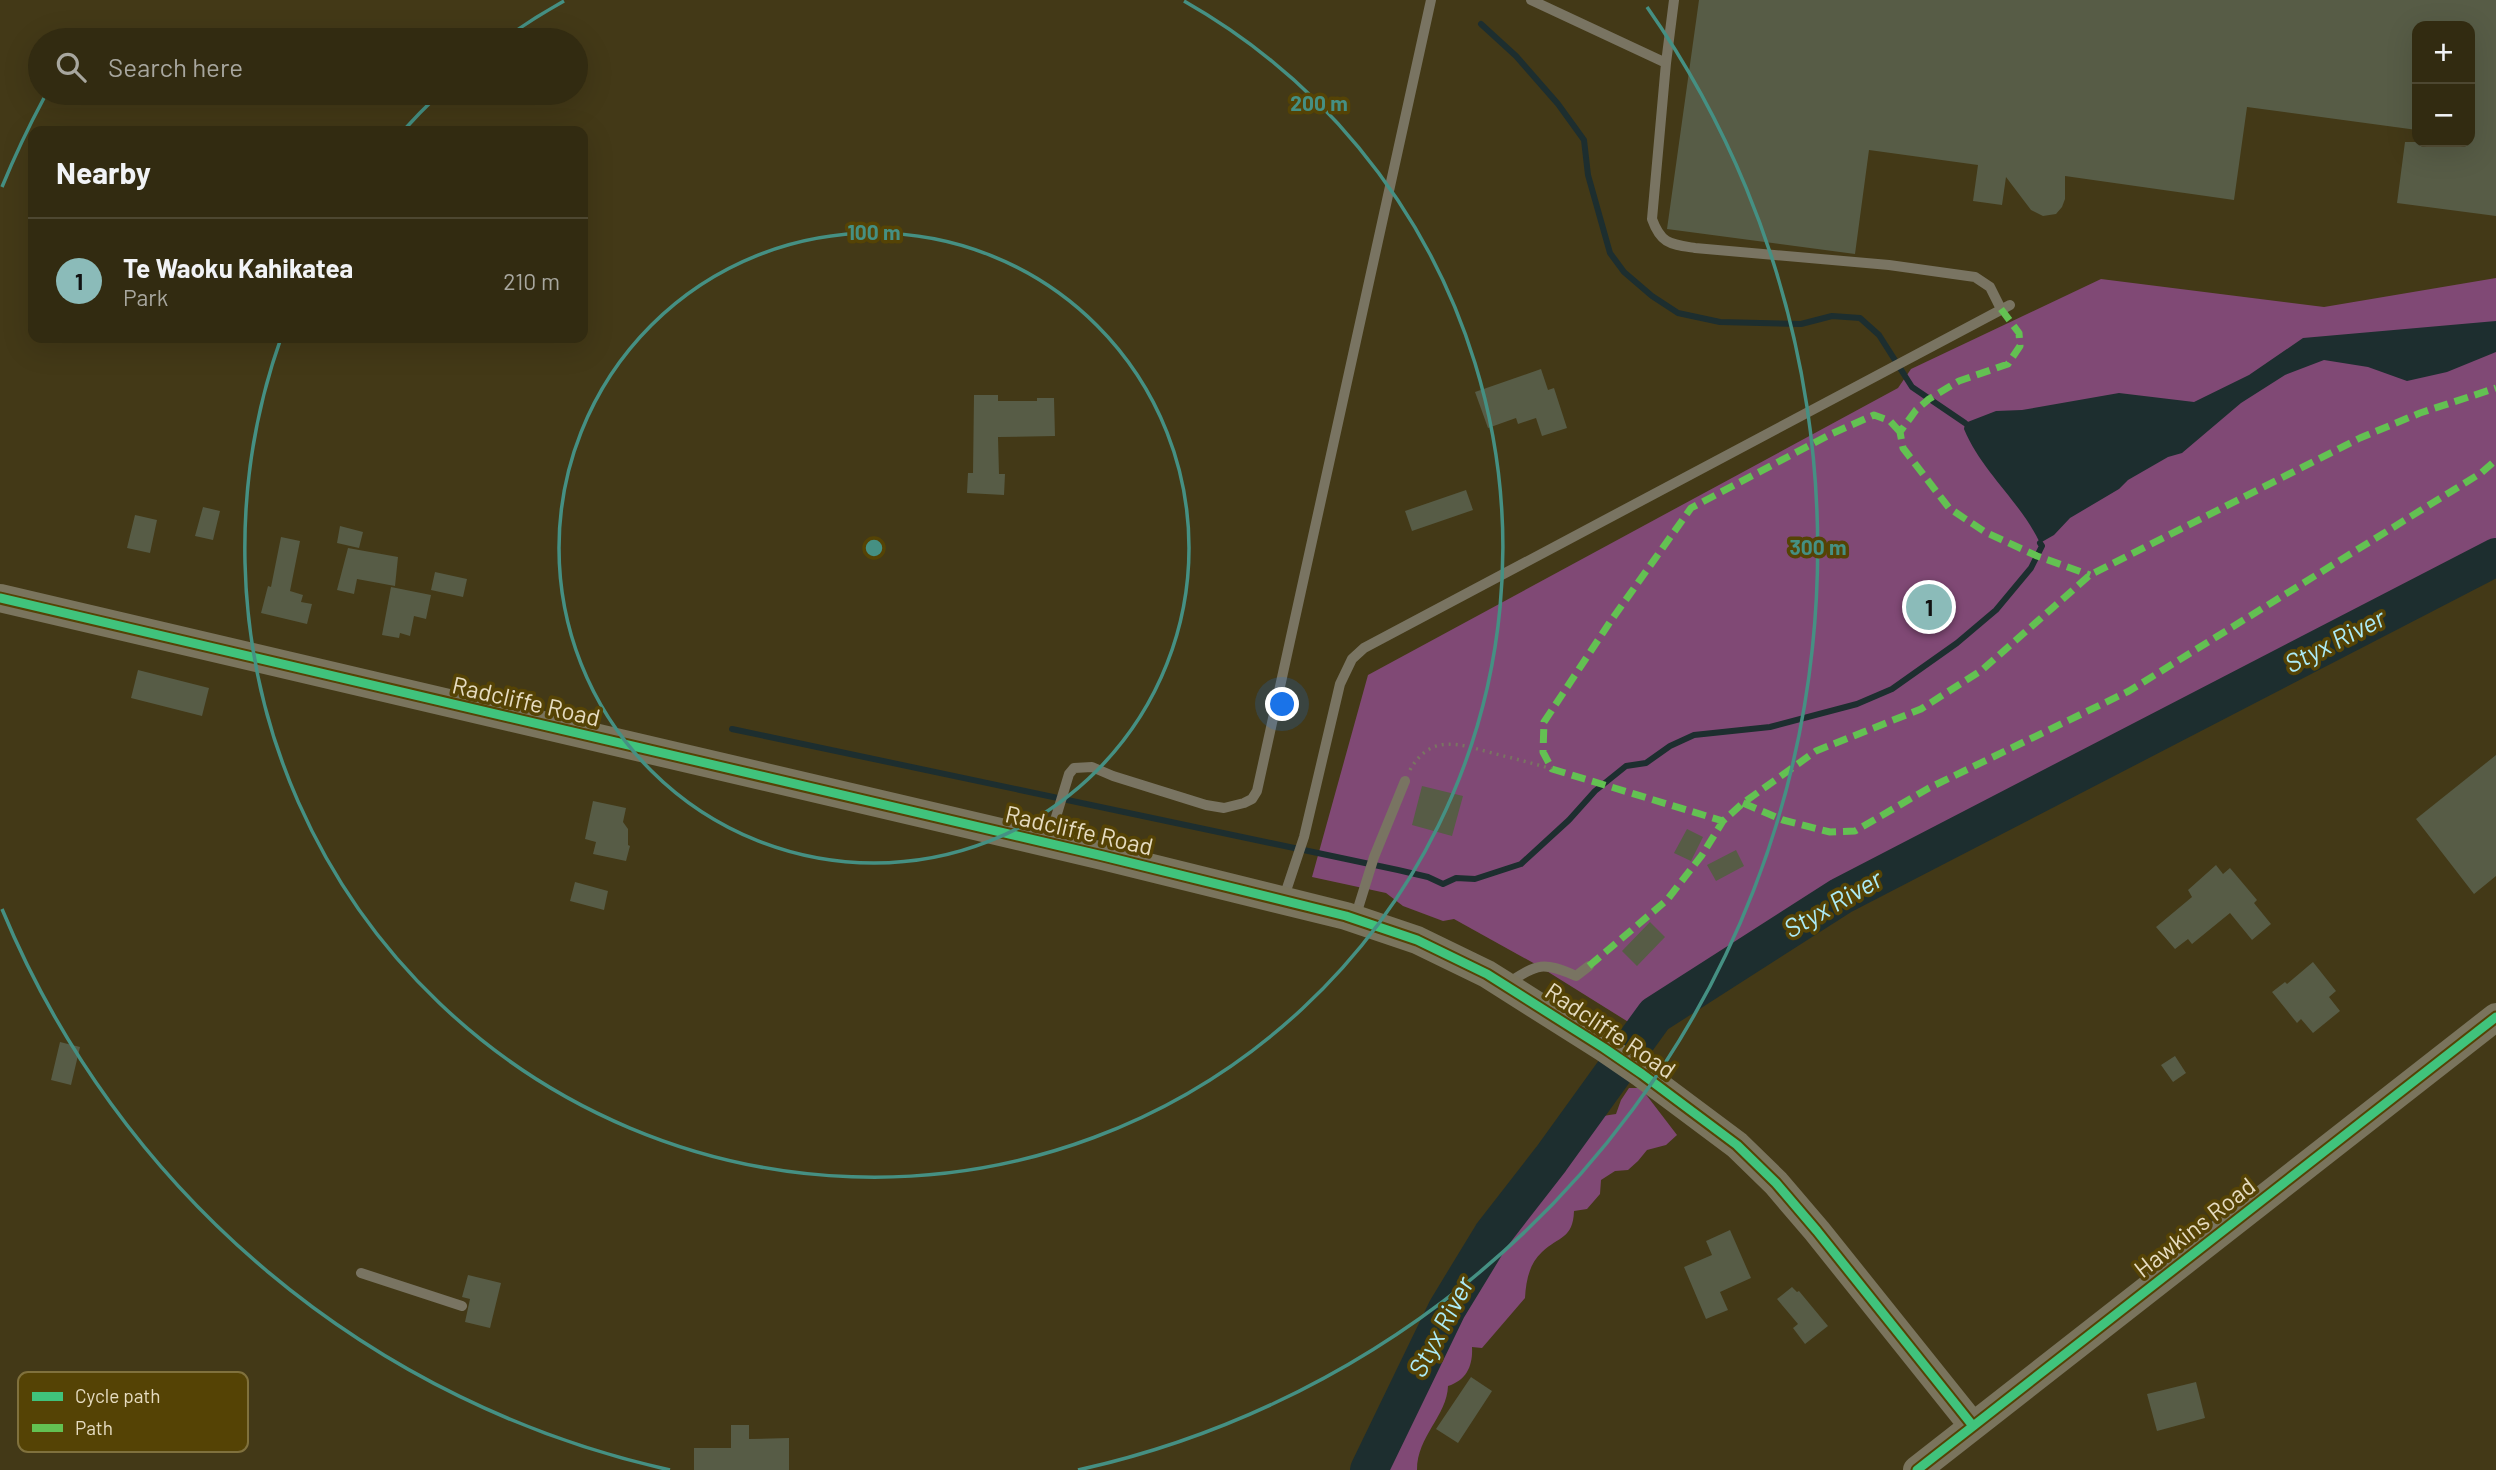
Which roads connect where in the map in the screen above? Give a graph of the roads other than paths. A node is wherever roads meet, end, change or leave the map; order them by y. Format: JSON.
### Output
{"nodes":[{"id":1,"x":1431,"y":0,"type":"edge"},
{"id":2,"x":1531,"y":0,"type":"edge"},
{"id":3,"x":1674,"y":0,"type":"edge"},
{"id":4,"x":1665,"y":63,"type":"junction"},
{"id":5,"x":0,"y":598,"type":"edge"},
{"id":6,"x":1405,"y":781,"type":"road end"},
{"id":7,"x":1048,"y":844,"type":"junction"},
{"id":8,"x":1283,"y":900,"type":"junction"},
{"id":9,"x":1355,"y":919,"type":"junction"},
{"id":10,"x":1589,"y":966,"type":"dead end"},
{"id":11,"x":1504,"y":985,"type":"junction"},
{"id":12,"x":2496,"y":1017,"type":"edge"},
{"id":13,"x":361,"y":1273,"type":"dead end"},
{"id":14,"x":462,"y":1306,"type":"dead end"},
{"id":15,"x":1973,"y":1426,"type":"junction"},
{"id":16,"x":1917,"y":1470,"type":"edge"}],
"edges":[{"from":1,"to":7,"type":"lane"},
{"from":2,"to":4,"type":"lane"},
{"from":3,"to":4,"type":"lane"},
{"from":4,"to":8,"type":"lane"},
{"from":5,"to":7,"type":"street","name":"Radcliffe Road"},
{"from":6,"to":9,"type":"lane"},
{"from":7,"to":8,"type":"street","name":"Radcliffe Road"},
{"from":8,"to":9,"type":"street","name":"Radcliffe Road"},
{"from":9,"to":11,"type":"street","name":"Radcliffe Road"},
{"from":10,"to":11,"type":"lane"},
{"from":11,"to":15,"type":"street","name":"Radcliffe Road"},
{"from":12,"to":15,"type":"street","name":"Hawkins Road"},
{"from":13,"to":14,"type":"lane"},
{"from":15,"to":16,"type":"street","name":"Hawkins Road"}]}
